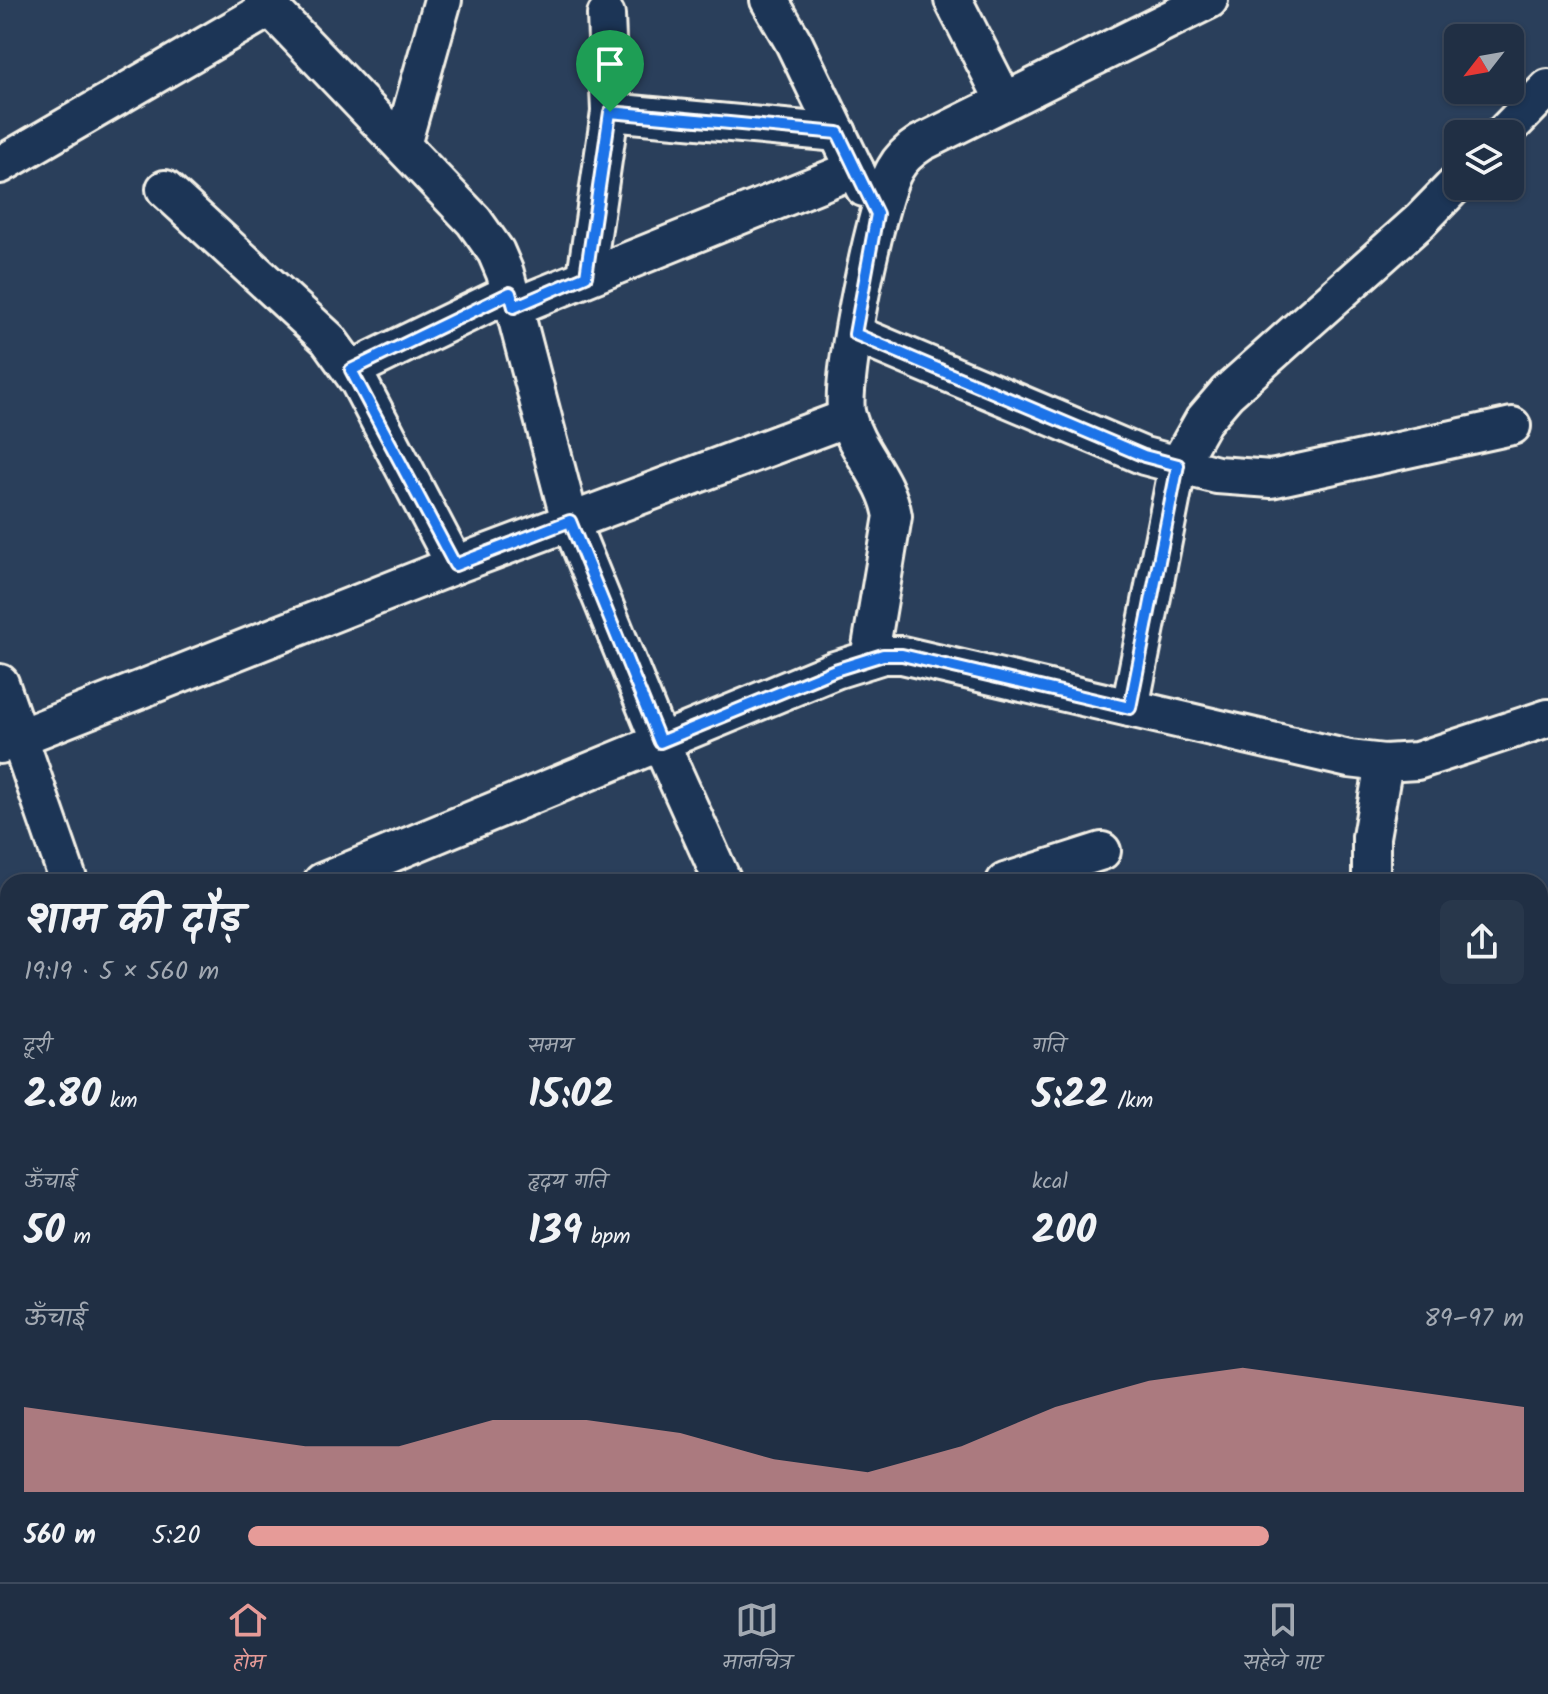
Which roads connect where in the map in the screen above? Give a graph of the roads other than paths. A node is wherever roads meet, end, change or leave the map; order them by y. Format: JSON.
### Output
{"nodes":[{"id":1,"x":443,"y":0,"type":"edge"},
{"id":2,"x":769,"y":0,"type":"edge"},
{"id":3,"x":953,"y":0,"type":"edge"},
{"id":4,"x":1209,"y":0,"type":"edge"},
{"id":5,"x":266,"y":4,"type":"edge"},
{"id":6,"x":606,"y":15,"type":"dead end"},
{"id":7,"x":1548,"y":88,"type":"edge"},
{"id":8,"x":1004,"y":100,"type":"junction"},
{"id":9,"x":610,"y":112,"type":"junction"},
{"id":10,"x":1517,"y":120,"type":"edge"},
{"id":11,"x":838,"y":133,"type":"junction"},
{"id":12,"x":402,"y":145,"type":"junction"},
{"id":13,"x":0,"y":165,"type":"edge"},
{"id":14,"x":855,"y":169,"type":"junction"},
{"id":15,"x":165,"y":189,"type":"dead end"},
{"id":16,"x":1444,"y":196,"type":"edge"},
{"id":17,"x":877,"y":214,"type":"junction"},
{"id":18,"x":586,"y":276,"type":"junction"},
{"id":19,"x":512,"y":300,"type":"junction"},
{"id":20,"x":855,"y":334,"type":"junction"},
{"id":21,"x":351,"y":370,"type":"junction"},
{"id":22,"x":847,"y":418,"type":"junction"},
{"id":23,"x":1512,"y":426,"type":"dead end"},
{"id":24,"x":1178,"y":465,"type":"junction"},
{"id":25,"x":570,"y":521,"type":"junction"},
{"id":26,"x":455,"y":565,"type":"junction"},
{"id":27,"x":869,"y":659,"type":"junction"},
{"id":28,"x":0,"y":683,"type":"edge"},
{"id":29,"x":1130,"y":708,"type":"junction"},
{"id":30,"x":1548,"y":718,"type":"edge"},
{"id":31,"x":10,"y":742,"type":"edge"},
{"id":32,"x":660,"y":742,"type":"junction"},
{"id":33,"x":1384,"y":763,"type":"junction"},
{"id":34,"x":1102,"y":851,"type":"dead end"},
{"id":35,"x":66,"y":874,"type":"edge"},
{"id":36,"x":341,"y":874,"type":"edge"},
{"id":37,"x":719,"y":874,"type":"edge"},
{"id":38,"x":1051,"y":874,"type":"edge"},
{"id":39,"x":1371,"y":874,"type":"edge"}],
"edges":[{"from":1,"to":12,"type":"street"},
{"from":2,"to":11,"type":"street"},
{"from":3,"to":8,"type":"street"},
{"from":4,"to":8,"type":"street"},
{"from":5,"to":12,"type":"street"},
{"from":5,"to":13,"type":"street"},
{"from":6,"to":9,"type":"street"},
{"from":7,"to":10,"type":"street"},
{"from":8,"to":17,"type":"street"},
{"from":9,"to":11,"type":"street"},
{"from":9,"to":18,"type":"street"},
{"from":11,"to":14,"type":"street"},
{"from":12,"to":19,"type":"street"},
{"from":14,"to":17,"type":"street"},
{"from":14,"to":18,"type":"street"},
{"from":15,"to":21,"type":"street"},
{"from":16,"to":24,"type":"street"},
{"from":17,"to":20,"type":"street"},
{"from":18,"to":19,"type":"street"},
{"from":19,"to":21,"type":"street"},
{"from":19,"to":25,"type":"street"},
{"from":20,"to":22,"type":"street"},
{"from":20,"to":24,"type":"street"},
{"from":21,"to":26,"type":"street"},
{"from":22,"to":25,"type":"street"},
{"from":22,"to":27,"type":"street"},
{"from":23,"to":24,"type":"street"},
{"from":24,"to":29,"type":"street"},
{"from":25,"to":26,"type":"street"},
{"from":25,"to":32,"type":"street"},
{"from":26,"to":31,"type":"street"},
{"from":27,"to":29,"type":"street"},
{"from":27,"to":32,"type":"street"},
{"from":28,"to":31,"type":"street"},
{"from":29,"to":33,"type":"street"},
{"from":30,"to":33,"type":"street"},
{"from":31,"to":35,"type":"street"},
{"from":32,"to":36,"type":"street"},
{"from":32,"to":37,"type":"street"},
{"from":33,"to":39,"type":"street"},
{"from":34,"to":38,"type":"street"}]}
